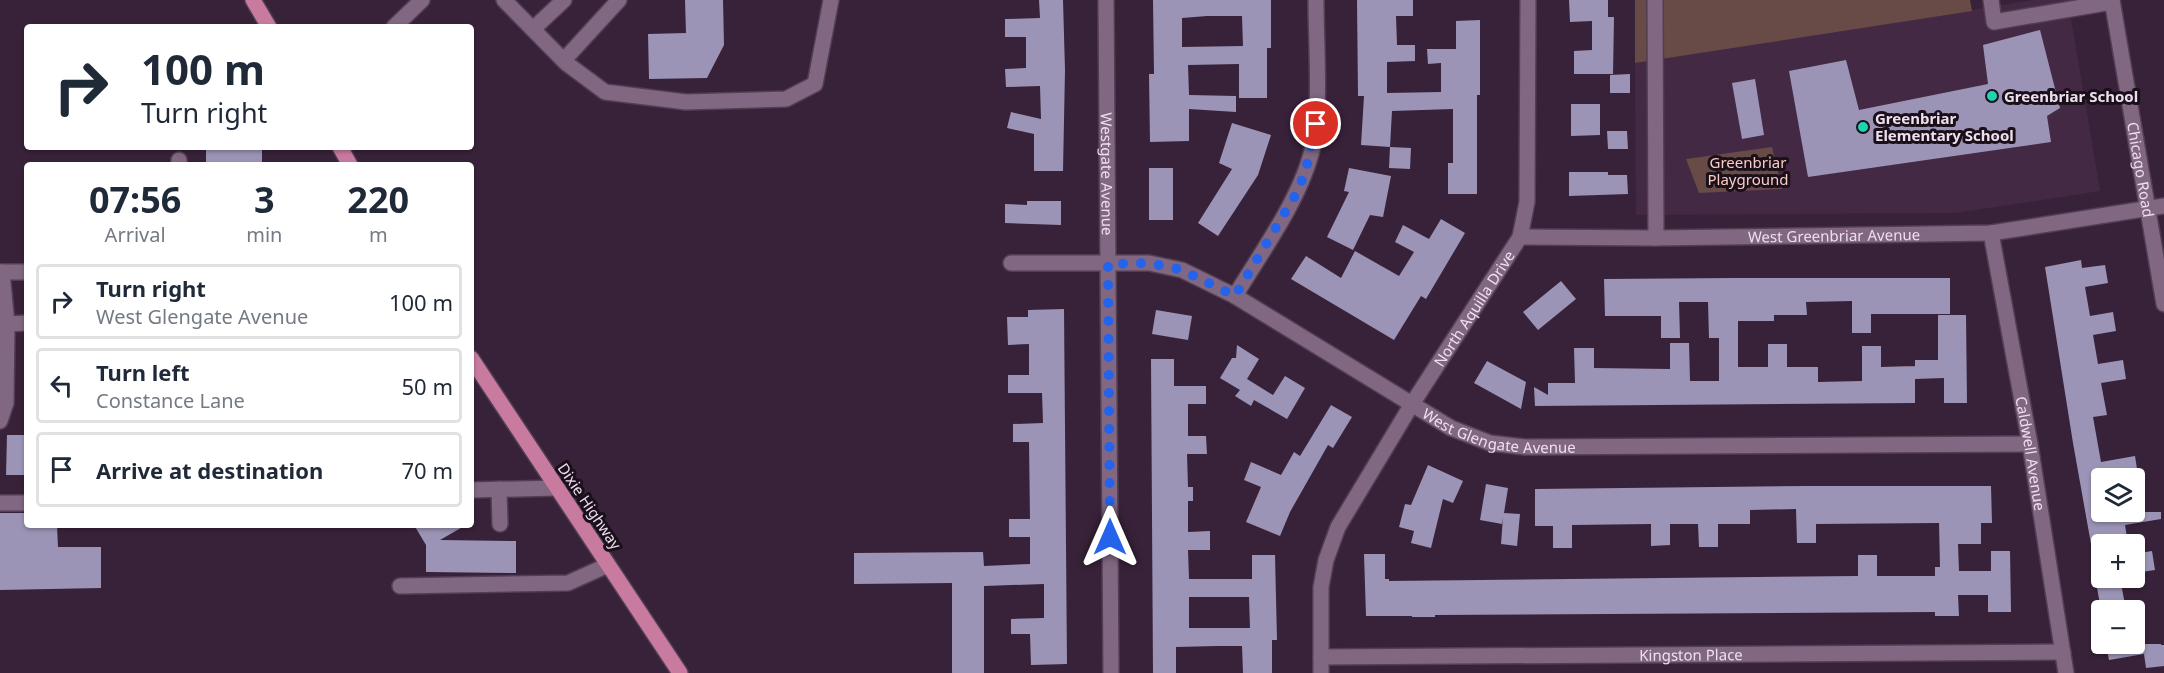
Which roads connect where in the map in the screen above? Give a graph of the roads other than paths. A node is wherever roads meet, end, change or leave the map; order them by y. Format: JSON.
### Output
{"nodes":[{"id":1,"x":253,"y":0,"type":"edge"},
{"id":2,"x":422,"y":0,"type":"edge"},
{"id":3,"x":504,"y":0,"type":"edge"},
{"id":4,"x":564,"y":0,"type":"edge"},
{"id":5,"x":619,"y":0,"type":"edge"},
{"id":6,"x":831,"y":0,"type":"edge"},
{"id":7,"x":1106,"y":0,"type":"edge"},
{"id":8,"x":1316,"y":0,"type":"edge"},
{"id":9,"x":1528,"y":0,"type":"edge"},
{"id":10,"x":1654,"y":0,"type":"edge"},
{"id":11,"x":1991,"y":0,"type":"edge"},
{"id":12,"x":2112,"y":1,"type":"edge"},
{"id":13,"x":2045,"y":7,"type":"edge"},
{"id":14,"x":267,"y":24,"type":"edge"},
{"id":15,"x":397,"y":24,"type":"edge"},
{"id":16,"x":533,"y":29,"type":"junction"},
{"id":17,"x":564,"y":60,"type":"junction"},
{"id":18,"x":2164,"y":206,"type":"edge"},
{"id":19,"x":2147,"y":209,"type":"junction"},
{"id":20,"x":1991,"y":233,"type":"junction"},
{"id":21,"x":1520,"y":237,"type":"junction"},
{"id":22,"x":1656,"y":238,"type":"junction"},
{"id":23,"x":1011,"y":263,"type":"dead end"},
{"id":24,"x":1108,"y":264,"type":"junction"},
{"id":25,"x":1,"y":272,"type":"edge"},
{"id":26,"x":24,"y":272,"type":"edge"},
{"id":27,"x":1235,"y":296,"type":"junction"},
{"id":28,"x":2164,"y":304,"type":"edge"},
{"id":29,"x":24,"y":323,"type":"edge"},
{"id":30,"x":7,"y":324,"type":"junction"},
{"id":31,"x":474,"y":363,"type":"edge"},
{"id":32,"x":1412,"y":404,"type":"junction"},
{"id":33,"x":0,"y":421,"type":"edge"},
{"id":34,"x":2030,"y":444,"type":"junction"},
{"id":35,"x":557,"y":488,"type":"junction"},
{"id":36,"x":499,"y":489,"type":"junction"},
{"id":37,"x":474,"y":490,"type":"edge"},
{"id":38,"x":0,"y":503,"type":"edge"},
{"id":39,"x":24,"y":503,"type":"edge"},
{"id":40,"x":500,"y":524,"type":"dead end"},
{"id":41,"x":608,"y":565,"type":"junction"},
{"id":42,"x":400,"y":586,"type":"dead end"},
{"id":43,"x":2063,"y":652,"type":"junction"},
{"id":44,"x":1321,"y":657,"type":"junction"},
{"id":45,"x":680,"y":673,"type":"edge"},
{"id":46,"x":1111,"y":673,"type":"edge"},
{"id":47,"x":1321,"y":673,"type":"edge"},
{"id":48,"x":2066,"y":673,"type":"edge"}],
"edges":[{"from":1,"to":14,"type":"main road"},
{"from":2,"to":15,"type":"street"},
{"from":3,"to":16,"type":"street"},
{"from":4,"to":16,"type":"street"},
{"from":5,"to":17,"type":"street"},
{"from":6,"to":17,"type":"street"},
{"from":7,"to":24,"type":"street","name":"Westgate Avenue"},
{"from":8,"to":27,"type":"street"},
{"from":9,"to":21,"type":"street","name":"North Aquilla Drive"},
{"from":10,"to":22,"type":"street"},
{"from":11,"to":13,"type":"street"},
{"from":12,"to":13,"type":"street"},
{"from":12,"to":19,"type":"street","name":"Chicago Road"},
{"from":16,"to":17,"type":"street"},
{"from":18,"to":19,"type":"street","name":"West Greenbriar Avenue"},
{"from":19,"to":20,"type":"street","name":"West Greenbriar Avenue"},
{"from":19,"to":28,"type":"street","name":"Chicago Road"},
{"from":20,"to":22,"type":"street","name":"West Greenbriar Avenue"},
{"from":20,"to":34,"type":"street","name":"Caldwell Avenue"},
{"from":21,"to":22,"type":"street","name":"West Greenbriar Avenue"},
{"from":21,"to":32,"type":"street","name":"North Aquilla Drive"},
{"from":23,"to":24,"type":"street","name":"West Glengate Avenue"},
{"from":24,"to":27,"type":"street","name":"West Glengate Avenue"},
{"from":24,"to":46,"type":"street","name":"Westgate Avenue"},
{"from":25,"to":26,"type":"street"},
{"from":25,"to":30,"type":"street"},
{"from":27,"to":32,"type":"street","name":"West Glengate Avenue"},
{"from":29,"to":30,"type":"street"},
{"from":30,"to":33,"type":"street"},
{"from":31,"to":35,"type":"main road","name":"Dixie Highway"},
{"from":32,"to":34,"type":"street","name":"West Glengate Avenue"},
{"from":32,"to":44,"type":"street","name":"North Aquilla Drive"},
{"from":34,"to":43,"type":"street","name":"Caldwell Avenue"},
{"from":35,"to":36,"type":"street"},
{"from":35,"to":41,"type":"main road","name":"Dixie Highway"},
{"from":36,"to":37,"type":"street"},
{"from":36,"to":40,"type":"street"},
{"from":38,"to":39,"type":"street"},
{"from":41,"to":42,"type":"street"},
{"from":41,"to":45,"type":"main road","name":"Dixie Highway"},
{"from":43,"to":44,"type":"street","name":"Kingston Place"},
{"from":43,"to":48,"type":"street","name":"Caldwell Avenue"},
{"from":44,"to":47,"type":"street","name":"North Aquilla Drive"}]}
